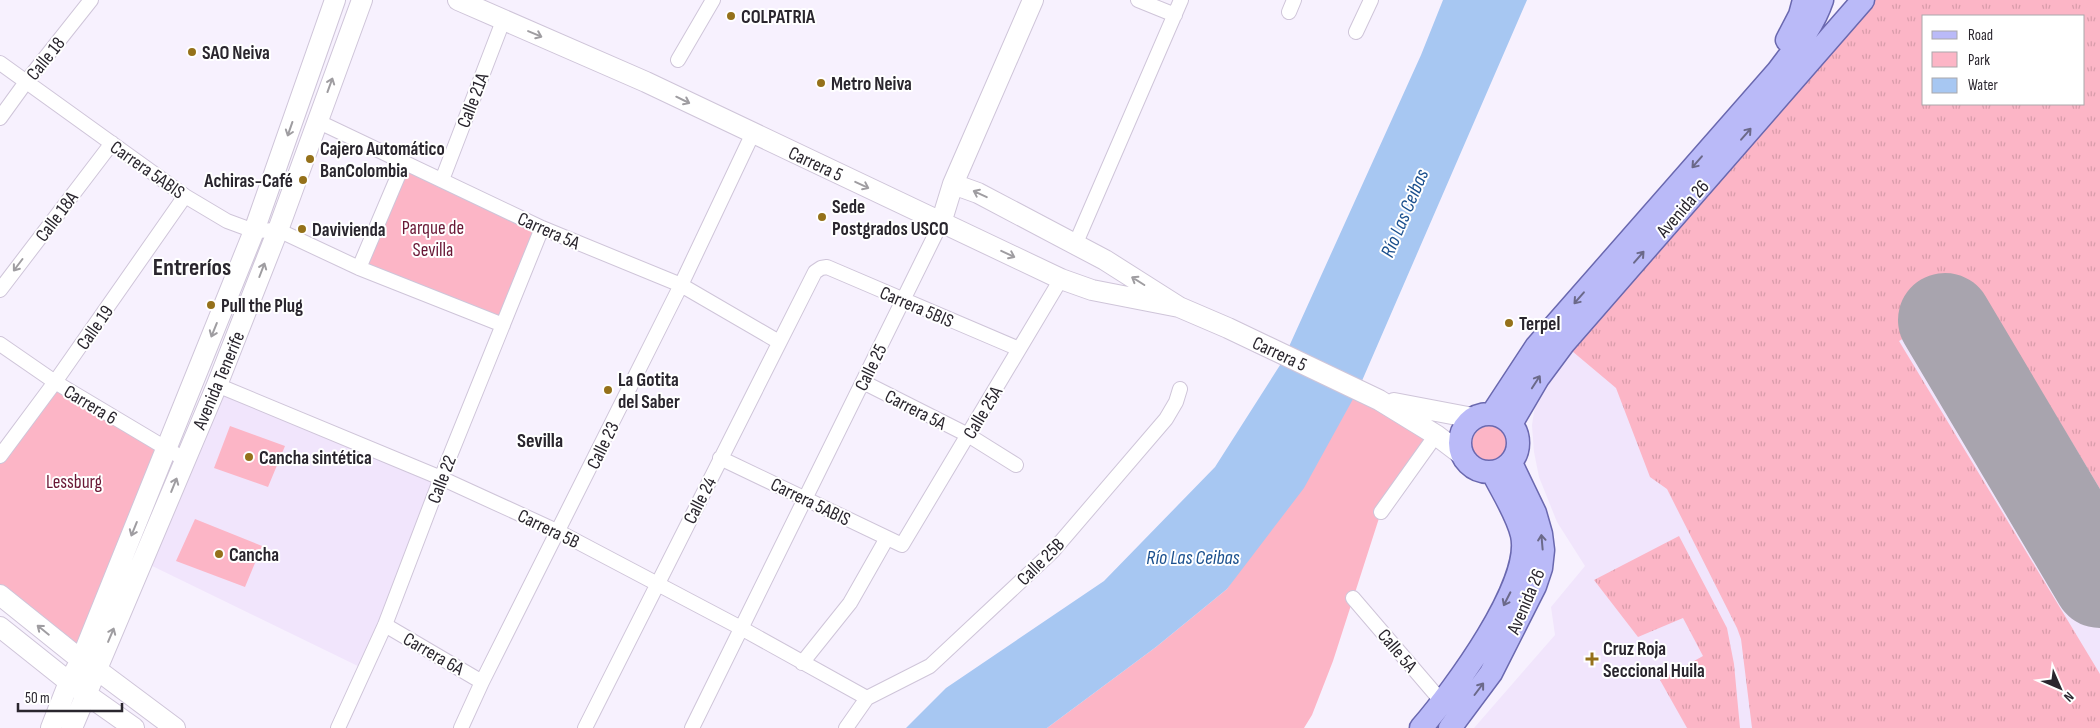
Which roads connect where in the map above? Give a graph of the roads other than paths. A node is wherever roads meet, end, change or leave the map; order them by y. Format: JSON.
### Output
{"nodes":[{"id":1,"x":91,"y":0,"type":"edge"},
{"id":2,"x":335,"y":0,"type":"edge"},
{"id":3,"x":362,"y":0,"type":"edge"},
{"id":4,"x":458,"y":0,"type":"edge"},
{"id":5,"x":713,"y":0,"type":"edge"},
{"id":6,"x":1034,"y":0,"type":"edge"},
{"id":7,"x":1138,"y":0,"type":"edge"},
{"id":8,"x":1181,"y":0,"type":"edge"},
{"id":9,"x":1370,"y":0,"type":"edge"},
{"id":10,"x":1804,"y":0,"type":"edge"},
{"id":11,"x":1822,"y":0,"type":"edge"},
{"id":12,"x":1863,"y":0,"type":"edge"},
{"id":13,"x":1174,"y":15,"type":"junction"},
{"id":14,"x":503,"y":21,"type":"junction"},
{"id":15,"x":1356,"y":32,"type":"dead end"},
{"id":16,"x":678,"y":60,"type":"dead end"},
{"id":17,"x":0,"y":63,"type":"edge"},
{"id":18,"x":26,"y":82,"type":"junction"},
{"id":19,"x":0,"y":118,"type":"edge"},
{"id":20,"x":317,"y":121,"type":"junction"},
{"id":21,"x":1728,"y":128,"type":"junction"},
{"id":22,"x":753,"y":133,"type":"junction"},
{"id":23,"x":112,"y":143,"type":"junction"},
{"id":24,"x":404,"y":162,"type":"junction"},
{"id":25,"x":442,"y":180,"type":"junction"},
{"id":26,"x":953,"y":184,"type":"junction"},
{"id":27,"x":185,"y":196,"type":"junction"},
{"id":28,"x":941,"y":223,"type":"junction"},
{"id":29,"x":542,"y":228,"type":"junction"},
{"id":30,"x":278,"y":230,"type":"junction"},
{"id":31,"x":254,"y":231,"type":"junction"},
{"id":32,"x":1075,"y":245,"type":"junction"},
{"id":33,"x":1104,"y":260,"type":"junction"},
{"id":34,"x":359,"y":268,"type":"junction"},
{"id":35,"x":815,"y":272,"type":"joint"},
{"id":36,"x":1061,"y":279,"type":"junction"},
{"id":37,"x":682,"y":285,"type":"junction"},
{"id":38,"x":0,"y":290,"type":"edge"},
{"id":39,"x":1092,"y":290,"type":"junction"},
{"id":40,"x":903,"y":301,"type":"junction"},
{"id":41,"x":1179,"y":307,"type":"junction"},
{"id":42,"x":503,"y":325,"type":"junction"},
{"id":43,"x":779,"y":342,"type":"junction"},
{"id":44,"x":0,"y":344,"type":"edge"},
{"id":45,"x":1019,"y":349,"type":"junction"},
{"id":46,"x":55,"y":382,"type":"junction"},
{"id":47,"x":863,"y":382,"type":"junction"},
{"id":48,"x":217,"y":385,"type":"junction"},
{"id":49,"x":1180,"y":388,"type":"dead end"},
{"id":50,"x":1379,"y":400,"type":"junction"},
{"id":51,"x":1492,"y":419,"type":"junction"},
{"id":52,"x":968,"y":435,"type":"junction"},
{"id":53,"x":1436,"y":435,"type":"junction"},
{"id":54,"x":166,"y":449,"type":"junction"},
{"id":55,"x":1460,"y":454,"type":"junction"},
{"id":56,"x":0,"y":456,"type":"edge"},
{"id":57,"x":720,"y":458,"type":"junction"},
{"id":58,"x":184,"y":459,"type":"junction"},
{"id":59,"x":1016,"y":465,"type":"dead end"},
{"id":60,"x":1502,"y":468,"type":"junction"},
{"id":61,"x":441,"y":478,"type":"junction"},
{"id":62,"x":806,"y":499,"type":"junction"},
{"id":63,"x":1381,"y":512,"type":"dead end"},
{"id":64,"x":559,"y":532,"type":"junction"},
{"id":65,"x":887,"y":538,"type":"junction"},
{"id":66,"x":902,"y":545,"type":"joint"},
{"id":67,"x":656,"y":584,"type":"junction"},
{"id":68,"x":0,"y":595,"type":"edge"},
{"id":69,"x":1353,"y":598,"type":"dead end"},
{"id":70,"x":385,"y":625,"type":"junction"},
{"id":71,"x":0,"y":627,"type":"edge"},
{"id":72,"x":741,"y":628,"type":"junction"},
{"id":73,"x":802,"y":663,"type":"junction"},
{"id":74,"x":88,"y":665,"type":"junction"},
{"id":75,"x":69,"y":682,"type":"junction"},
{"id":76,"x":482,"y":682,"type":"junction"},
{"id":77,"x":86,"y":694,"type":"junction"},
{"id":78,"x":867,"y":698,"type":"junction"},
{"id":79,"x":1443,"y":703,"type":"junction"},
{"id":80,"x":51,"y":728,"type":"edge"},
{"id":81,"x":72,"y":728,"type":"edge"},
{"id":82,"x":134,"y":728,"type":"edge"},
{"id":83,"x":175,"y":728,"type":"edge"},
{"id":84,"x":338,"y":728,"type":"edge"},
{"id":85,"x":461,"y":728,"type":"edge"},
{"id":86,"x":584,"y":728,"type":"edge"},
{"id":87,"x":692,"y":728,"type":"edge"},
{"id":88,"x":846,"y":728,"type":"edge"},
{"id":89,"x":1421,"y":728,"type":"edge"},
{"id":90,"x":1450,"y":728,"type":"edge"}],
"edges":[{"from":1,"to":18,"type":"street","name":"Calle 18"},
{"from":2,"to":31,"type":"main road","name":"Avenida Tenerife","one_way":true},
{"from":20,"to":3,"type":"main road","name":"Avenida Tenerife","one_way":true},
{"from":4,"to":14,"type":"main road","name":"Carrera 5"},
{"from":5,"to":16,"type":"street"},
{"from":6,"to":26,"type":"main road","name":"Calle 25"},
{"from":7,"to":13,"type":"street"},
{"from":8,"to":13,"type":"street"},
{"from":9,"to":15,"type":"street"},
{"from":10,"to":21,"type":"main road"},
{"from":11,"to":21,"type":"main road","name":"Avenida 26"},
{"from":51,"to":12,"type":"main road","name":"Avenida 26","one_way":true},
{"from":13,"to":32,"type":"street"},
{"from":14,"to":22,"type":"main road","name":"Carrera 5","one_way":true},
{"from":14,"to":25,"type":"street","name":"Calle 21A"},
{"from":17,"to":18,"type":"street","name":"Carrera 5ABIS"},
{"from":18,"to":19,"type":"street","name":"Calle 18"},
{"from":18,"to":23,"type":"street","name":"Carrera 5ABIS"},
{"from":20,"to":24,"type":"street","name":"Carrera 5A"},
{"from":20,"to":30,"type":"main road","name":"Avenida Tenerife"},
{"from":21,"to":51,"type":"main road","name":"Avenida 26","one_way":true},
{"from":22,"to":28,"type":"main road","name":"Carrera 5","one_way":true},
{"from":22,"to":37,"type":"street","name":"Calle 23"},
{"from":23,"to":27,"type":"street","name":"Carrera 5ABIS"},
{"from":23,"to":38,"type":"street","name":"Calle 18A","one_way":true},
{"from":24,"to":25,"type":"street","name":"Carrera 5A"},
{"from":24,"to":34,"type":"street"},
{"from":25,"to":29,"type":"street","name":"Carrera 5A"},
{"from":26,"to":28,"type":"main road","name":"Calle 25"},
{"from":32,"to":26,"type":"main road","name":"Carrera 5","one_way":true},
{"from":27,"to":31,"type":"street","name":"Carrera 5ABIS"},
{"from":27,"to":46,"type":"street","name":"Calle 19"},
{"from":28,"to":36,"type":"main road","name":"Carrera 5","one_way":true},
{"from":28,"to":40,"type":"street","name":"Calle 25"},
{"from":29,"to":37,"type":"street","name":"Carrera 5A"},
{"from":29,"to":42,"type":"street","name":"Calle 22"},
{"from":30,"to":31,"type":"street","name":"Carrera 5ABIS"},
{"from":30,"to":34,"type":"street","name":"Carrera 5ABIS"},
{"from":48,"to":30,"type":"main road","name":"Avenida Tenerife","one_way":true},
{"from":31,"to":54,"type":"main road","name":"Avenida Tenerife","one_way":true},
{"from":32,"to":33,"type":"main road","name":"Carrera 5"},
{"from":33,"to":39,"type":"main road"},
{"from":41,"to":33,"type":"main road","name":"Carrera 5","one_way":true},
{"from":34,"to":42,"type":"street","name":"Carrera 5ABIS"},
{"from":35,"to":40,"type":"street","name":"Carrera 5BIS"},
{"from":35,"to":43,"type":"street","name":"Calle 24"},
{"from":36,"to":39,"type":"main road","name":"Carrera 5"},
{"from":36,"to":45,"type":"street","name":"Calle 25A"},
{"from":37,"to":43,"type":"street","name":"Carrera 5A"},
{"from":37,"to":64,"type":"street","name":"Calle 23"},
{"from":39,"to":41,"type":"main road","name":"Carrera 5"},
{"from":40,"to":45,"type":"street","name":"Carrera 5BIS"},
{"from":40,"to":47,"type":"street","name":"Calle 25"},
{"from":41,"to":50,"type":"main road","name":"Carrera 5"},
{"from":42,"to":61,"type":"street","name":"Calle 22"},
{"from":43,"to":57,"type":"street","name":"Calle 24"},
{"from":44,"to":46,"type":"street","name":"Carrera 6"},
{"from":45,"to":52,"type":"street","name":"Calle 25A"},
{"from":46,"to":54,"type":"street","name":"Carrera 6"},
{"from":46,"to":56,"type":"street","name":"Calle 19"},
{"from":47,"to":52,"type":"street","name":"Carrera 5A"},
{"from":47,"to":62,"type":"street","name":"Calle 25"},
{"from":48,"to":58,"type":"main road","name":"Avenida Tenerife"},
{"from":48,"to":61,"type":"street","name":"Carrera 5B"},
{"from":49,"to":78,"type":"street","name":"Calle 25B"},
{"from":50,"to":51,"type":"main road","name":"Carrera 5"},
{"from":50,"to":53,"type":"main road","name":"Carrera 5"},
{"from":51,"to":55,"type":"main road","name":"Avenida 26"},
{"from":51,"to":60,"type":"main road"},
{"from":52,"to":59,"type":"street","name":"Carrera 5A"},
{"from":52,"to":66,"type":"street","name":"Calle 25A"},
{"from":53,"to":55,"type":"main road","name":"Carrera 5"},
{"from":53,"to":63,"type":"street"},
{"from":54,"to":58,"type":"street","name":"Carrera 6"},
{"from":54,"to":74,"type":"main road","name":"Avenida Tenerife","one_way":true},
{"from":55,"to":60,"type":"main road"},
{"from":57,"to":62,"type":"street","name":"Carrera 5ABIS"},
{"from":57,"to":67,"type":"street","name":"Calle 24"},
{"from":74,"to":58,"type":"main road","name":"Avenida Tenerife","one_way":true},
{"from":60,"to":79,"type":"main road","name":"Avenida 26","one_way":true},
{"from":90,"to":60,"type":"main road","name":"Avenida 26","one_way":true},
{"from":61,"to":64,"type":"street","name":"Carrera 5B"},
{"from":61,"to":70,"type":"street","name":"Calle 22"},
{"from":62,"to":65,"type":"street","name":"Carrera 5ABIS"},
{"from":62,"to":72,"type":"street","name":"Calle 25"},
{"from":64,"to":67,"type":"street","name":"Carrera 5B"},
{"from":64,"to":76,"type":"street","name":"Calle 23"},
{"from":65,"to":66,"type":"street","name":"Carrera 5ABIS"},
{"from":65,"to":73,"type":"street"},
{"from":67,"to":72,"type":"street","name":"Carrera 5B"},
{"from":67,"to":86,"type":"street","name":"Calle 24"},
{"from":74,"to":68,"type":"main road","one_way":true},
{"from":69,"to":79,"type":"street","name":"Calle 5A"},
{"from":70,"to":76,"type":"street","name":"Carrera 6A"},
{"from":70,"to":84,"type":"street","name":"Calle 22"},
{"from":71,"to":75,"type":"main road"},
{"from":72,"to":73,"type":"street","name":"Carrera 5B"},
{"from":72,"to":87,"type":"street","name":"Calle 25"},
{"from":73,"to":78,"type":"street","name":"Carrera 5B"},
{"from":74,"to":75,"type":"main road","name":"Avenida Tenerife"},
{"from":74,"to":77,"type":"main road","name":"Avenida Tenerife"},
{"from":74,"to":83,"type":"main road"},
{"from":75,"to":77,"type":"main road"},
{"from":75,"to":80,"type":"main road","name":"Avenida Tenerife"},
{"from":76,"to":85,"type":"street","name":"Calle 23"},
{"from":77,"to":81,"type":"main road","name":"Avenida Tenerife"},
{"from":77,"to":82,"type":"main road"},
{"from":78,"to":88,"type":"street"},
{"from":79,"to":89,"type":"main road","name":"Avenida 26"}]}
